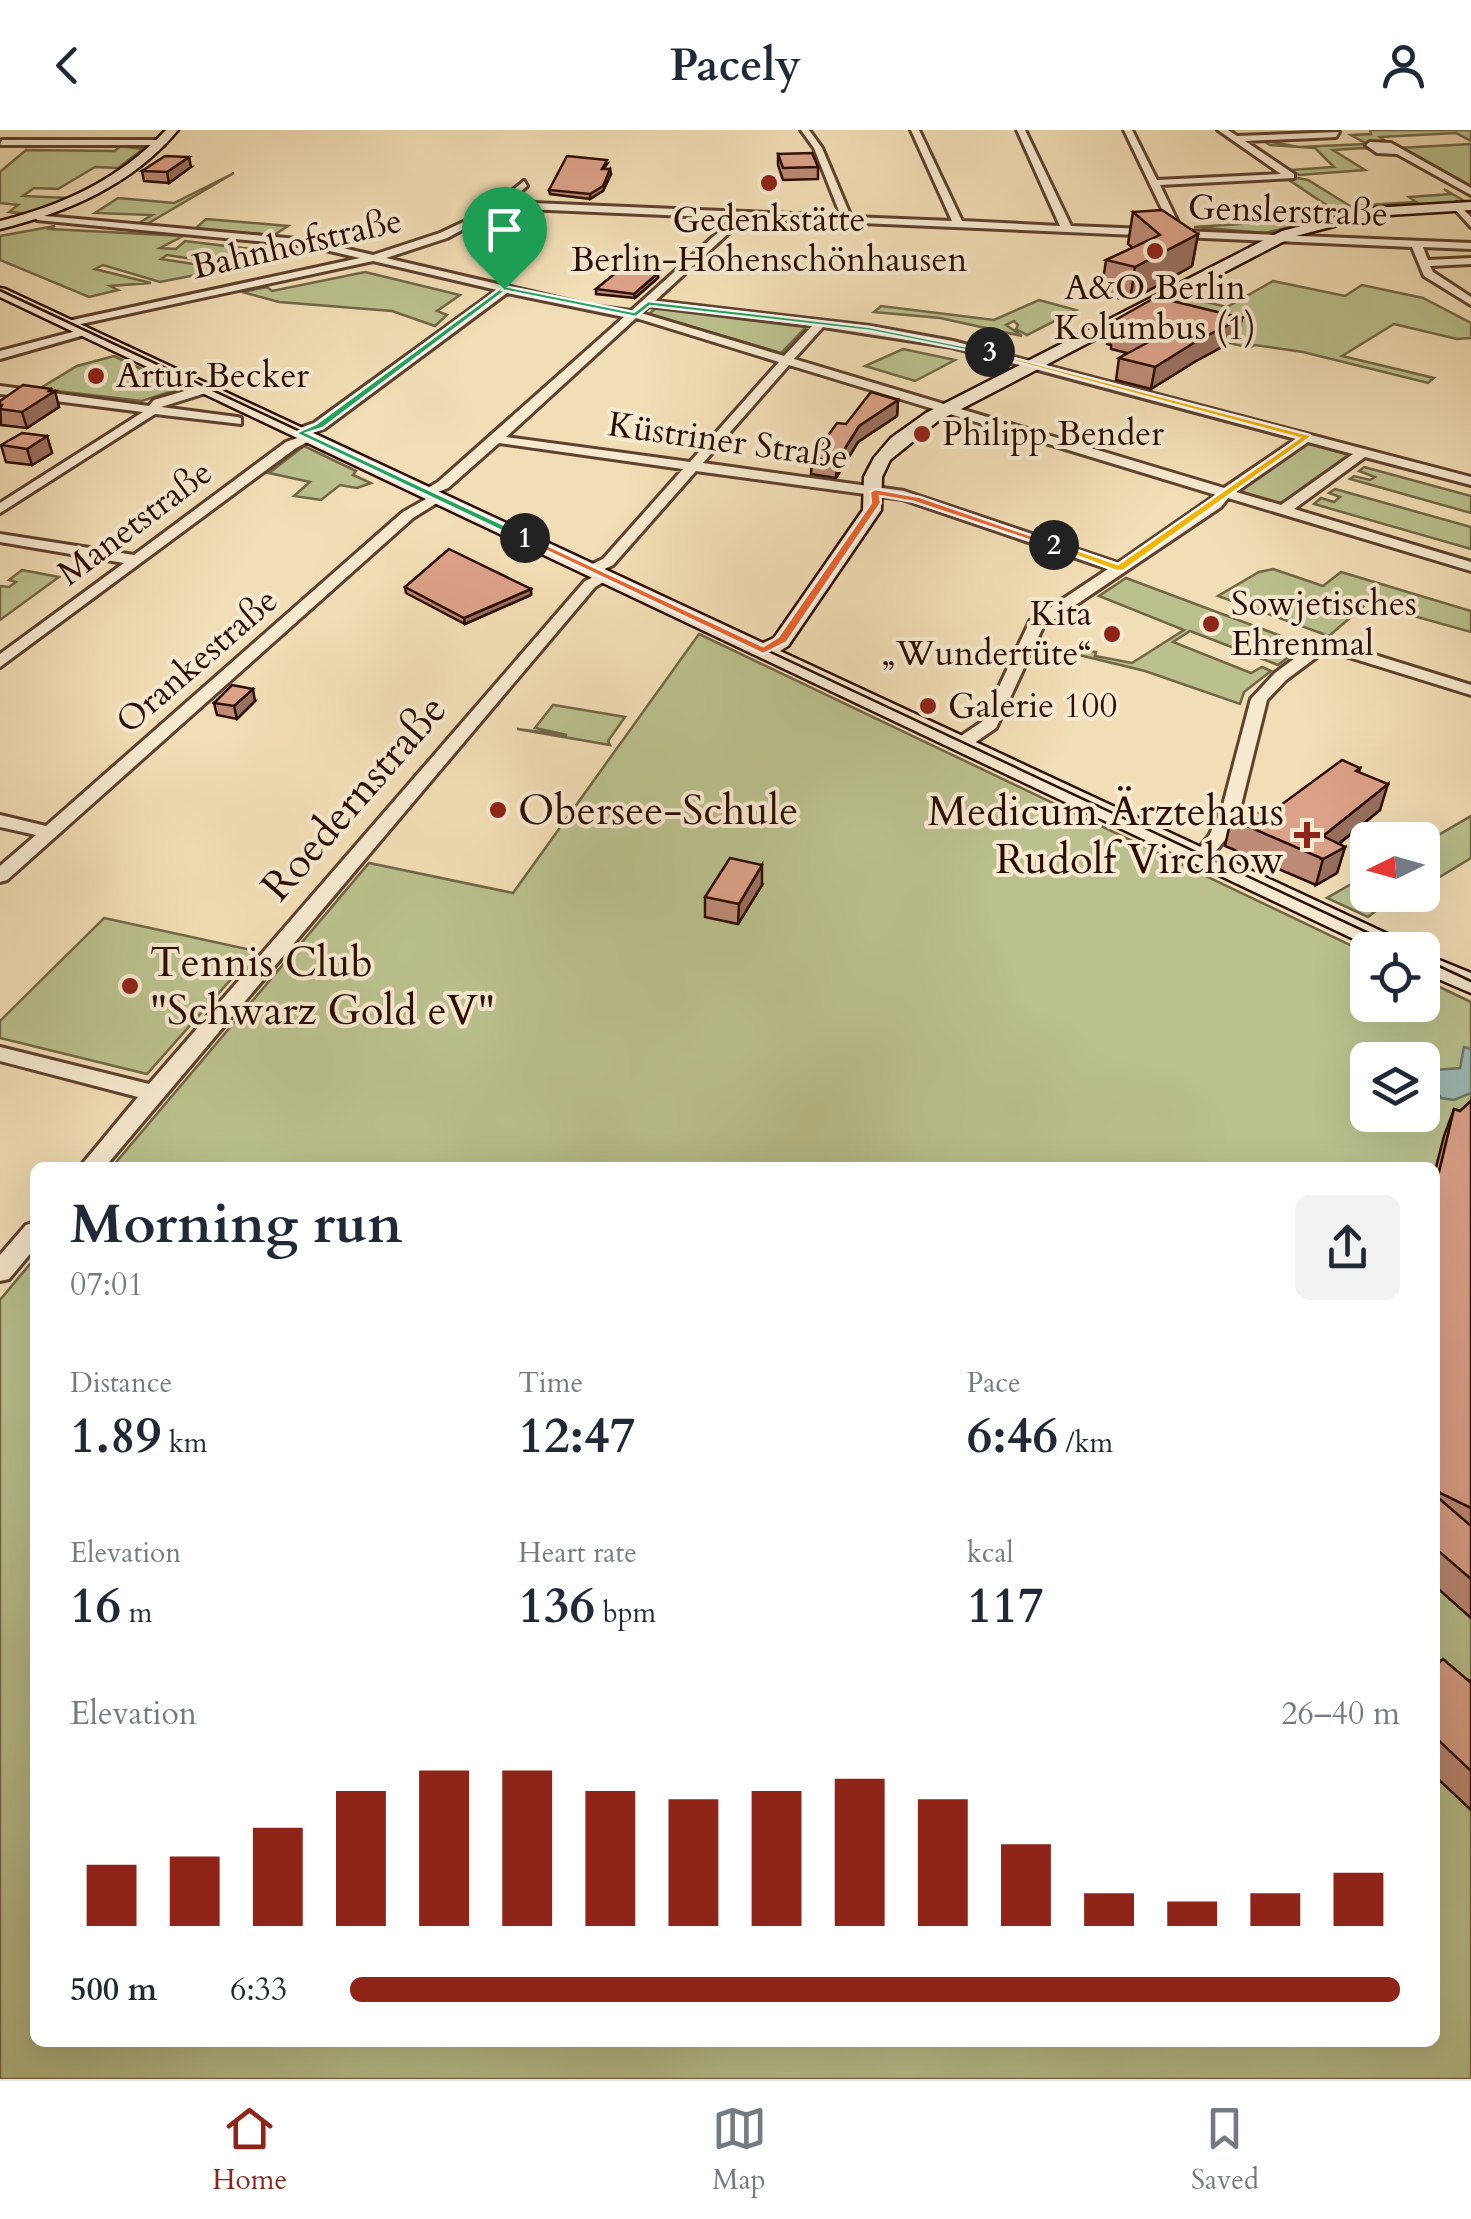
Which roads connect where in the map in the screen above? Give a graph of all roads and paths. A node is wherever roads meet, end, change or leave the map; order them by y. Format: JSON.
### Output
{"nodes":[{"id":1,"x":18,"y":130,"type":"edge"},
{"id":2,"x":172,"y":130,"type":"edge"},
{"id":3,"x":805,"y":130,"type":"edge"},
{"id":4,"x":915,"y":130,"type":"edge"},
{"id":5,"x":1021,"y":130,"type":"edge"},
{"id":6,"x":1128,"y":130,"type":"edge"},
{"id":7,"x":1222,"y":130,"type":"edge"},
{"id":8,"x":1330,"y":130,"type":"edge"},
{"id":9,"x":1235,"y":139,"type":"junction"},
{"id":10,"x":161,"y":143,"type":"junction"},
{"id":11,"x":1,"y":144,"type":"edge"},
{"id":12,"x":1398,"y":151,"type":"dead end"},
{"id":13,"x":1154,"y":183,"type":"junction"},
{"id":14,"x":524,"y":184,"type":"dead end"},
{"id":15,"x":1471,"y":192,"type":"edge"},
{"id":16,"x":503,"y":205,"type":"junction"},
{"id":17,"x":1464,"y":206,"type":"edge"},
{"id":18,"x":743,"y":215,"type":"junction"},
{"id":19,"x":37,"y":217,"type":"junction"},
{"id":20,"x":848,"y":219,"type":"junction"},
{"id":21,"x":5,"y":222,"type":"edge"},
{"id":22,"x":958,"y":224,"type":"junction"},
{"id":23,"x":1471,"y":224,"type":"edge"},
{"id":24,"x":1067,"y":229,"type":"junction"},
{"id":25,"x":1179,"y":234,"type":"junction"},
{"id":26,"x":1279,"y":237,"type":"junction"},
{"id":27,"x":1416,"y":243,"type":"junction"},
{"id":28,"x":1471,"y":246,"type":"edge"},
{"id":29,"x":374,"y":258,"type":"junction"},
{"id":30,"x":1471,"y":262,"type":"edge"},
{"id":31,"x":1425,"y":264,"type":"junction"},
{"id":32,"x":504,"y":289,"type":"junction"},
{"id":33,"x":0,"y":292,"type":"edge"},
{"id":34,"x":1471,"y":302,"type":"edge"},
{"id":35,"x":648,"y":304,"type":"junction"},
{"id":36,"x":632,"y":318,"type":"junction"},
{"id":37,"x":820,"y":323,"type":"junction"},
{"id":38,"x":67,"y":324,"type":"junction"},
{"id":39,"x":84,"y":332,"type":"junction"},
{"id":40,"x":0,"y":355,"type":"edge"},
{"id":41,"x":1032,"y":363,"type":"junction"},
{"id":42,"x":782,"y":364,"type":"junction"},
{"id":43,"x":206,"y":389,"type":"junction"},
{"id":44,"x":0,"y":390,"type":"edge"},
{"id":45,"x":152,"y":410,"type":"junction"},
{"id":46,"x":938,"y":413,"type":"junction"},
{"id":47,"x":238,"y":420,"type":"dead end"},
{"id":48,"x":304,"y":435,"type":"junction"},
{"id":49,"x":1306,"y":437,"type":"junction"},
{"id":50,"x":496,"y":439,"type":"junction"},
{"id":51,"x":1364,"y":452,"type":"junction"},
{"id":52,"x":693,"y":466,"type":"junction"},
{"id":53,"x":1469,"y":478,"type":"edge"},
{"id":54,"x":875,"y":492,"type":"junction"},
{"id":55,"x":432,"y":495,"type":"junction"},
{"id":56,"x":1220,"y":499,"type":"junction"},
{"id":57,"x":0,"y":509,"type":"edge"},
{"id":58,"x":1282,"y":511,"type":"junction"},
{"id":59,"x":0,"y":538,"type":"edge"},
{"id":60,"x":135,"y":560,"type":"junction"},
{"id":61,"x":1471,"y":567,"type":"edge"},
{"id":62,"x":1120,"y":568,"type":"junction"},
{"id":63,"x":598,"y":573,"type":"junction"},
{"id":64,"x":1471,"y":580,"type":"edge"},
{"id":65,"x":763,"y":650,"type":"junction"},
{"id":66,"x":0,"y":662,"type":"edge"},
{"id":67,"x":1471,"y":690,"type":"edge"},
{"id":68,"x":961,"y":744,"type":"junction"},
{"id":69,"x":0,"y":822,"type":"edge"},
{"id":70,"x":49,"y":832,"type":"junction"},
{"id":71,"x":1201,"y":857,"type":"junction"},
{"id":72,"x":0,"y":876,"type":"edge"},
{"id":73,"x":1361,"y":932,"type":"edge"},
{"id":74,"x":1440,"y":969,"type":"edge"},
{"id":75,"x":1471,"y":984,"type":"edge"},
{"id":76,"x":0,"y":1054,"type":"edge"},
{"id":77,"x":154,"y":1092,"type":"junction"},
{"id":78,"x":95,"y":1162,"type":"edge"},
{"id":79,"x":30,"y":1237,"type":"edge"},
{"id":80,"x":0,"y":1272,"type":"edge"}],
"edges":[{"from":1,"to":11,"type":"street"},
{"from":2,"to":10,"type":"street"},
{"from":3,"to":20,"type":"street"},
{"from":4,"to":22,"type":"street"},
{"from":5,"to":24,"type":"street"},
{"from":6,"to":13,"type":"street"},
{"from":7,"to":9,"type":"street"},
{"from":8,"to":9,"type":"street"},
{"from":9,"to":13,"type":"street"},
{"from":10,"to":11,"type":"street"},
{"from":10,"to":19,"type":"street"},
{"from":12,"to":15,"type":"street"},
{"from":13,"to":25,"type":"street"},
{"from":14,"to":16,"type":"street","name":"Bahnhofstraße"},
{"from":16,"to":18,"type":"street","name":"Genslerstraße"},
{"from":16,"to":29,"type":"street","name":"Bahnhofstraße"},
{"from":17,"to":23,"type":"street"},
{"from":17,"to":26,"type":"street"},
{"from":18,"to":20,"type":"street","name":"Genslerstraße"},
{"from":18,"to":35,"type":"street","name":"Orankestraße"},
{"from":19,"to":21,"type":"street"},
{"from":19,"to":29,"type":"street"},
{"from":20,"to":22,"type":"street","name":"Genslerstraße"},
{"from":22,"to":24,"type":"street","name":"Genslerstraße"},
{"from":24,"to":25,"type":"street","name":"Genslerstraße"},
{"from":25,"to":26,"type":"street","name":"Genslerstraße"},
{"from":26,"to":27,"type":"street","name":"Genslerstraße"},
{"from":26,"to":41,"type":"street"},
{"from":27,"to":28,"type":"street","name":"Genslerstraße"},
{"from":27,"to":31,"type":"street"},
{"from":29,"to":32,"type":"street"},
{"from":29,"to":38,"type":"street","name":"Bahnhofstraße"},
{"from":30,"to":31,"type":"street","name":"Genslerstraße"},
{"from":31,"to":34,"type":"street"},
{"from":32,"to":36,"type":"street"},
{"from":32,"to":48,"type":"street","name":"Manetstraße"},
{"from":33,"to":38,"type":"street"},
{"from":35,"to":36,"type":"street","name":"Orankestraße"},
{"from":35,"to":37,"type":"street"},
{"from":36,"to":42,"type":"street"},
{"from":36,"to":50,"type":"street","name":"Orankestraße"},
{"from":37,"to":41,"type":"street"},
{"from":37,"to":42,"type":"street","name":"Roedernstraße"},
{"from":38,"to":39,"type":"street"},
{"from":39,"to":40,"type":"street"},
{"from":39,"to":43,"type":"street"},
{"from":41,"to":46,"type":"street"},
{"from":41,"to":49,"type":"street"},
{"from":42,"to":46,"type":"street"},
{"from":42,"to":52,"type":"street","name":"Roedernstraße"},
{"from":43,"to":45,"type":"street"},
{"from":43,"to":48,"type":"street"},
{"from":44,"to":45,"type":"street"},
{"from":45,"to":47,"type":"street"},
{"from":45,"to":57,"type":"street"},
{"from":46,"to":54,"type":"street"},
{"from":46,"to":56,"type":"street"},
{"from":48,"to":55,"type":"street"},
{"from":48,"to":60,"type":"street","name":"Manetstraße"},
{"from":49,"to":51,"type":"street"},
{"from":49,"to":56,"type":"street"},
{"from":50,"to":52,"type":"street","name":"Küstriner Straße"},
{"from":50,"to":55,"type":"street","name":"Orankestraße"},
{"from":51,"to":53,"type":"street"},
{"from":51,"to":58,"type":"street"},
{"from":52,"to":54,"type":"street","name":"Küstriner Straße"},
{"from":52,"to":63,"type":"street","name":"Roedernstraße"},
{"from":54,"to":62,"type":"street","name":"Küstriner Straße"},
{"from":54,"to":65,"type":"street"},
{"from":55,"to":63,"type":"street"},
{"from":55,"to":70,"type":"street","name":"Orankestraße"},
{"from":56,"to":58,"type":"street"},
{"from":56,"to":62,"type":"street"},
{"from":56,"to":64,"type":"street"},
{"from":58,"to":61,"type":"street"},
{"from":59,"to":60,"type":"street"},
{"from":60,"to":66,"type":"street","name":"Manetstraße"},
{"from":62,"to":68,"type":"street"},
{"from":63,"to":65,"type":"street"},
{"from":63,"to":77,"type":"street","name":"Roedernstraße"},
{"from":65,"to":68,"type":"street"},
{"from":67,"to":71,"type":"street"},
{"from":68,"to":71,"type":"street"},
{"from":69,"to":70,"type":"street"},
{"from":70,"to":72,"type":"street","name":"Orankestraße"},
{"from":71,"to":73,"type":"street"},
{"from":74,"to":75,"type":"street"},
{"from":76,"to":77,"type":"street"},
{"from":77,"to":78,"type":"street","name":"Roedernstraße"},
{"from":79,"to":80,"type":"street"}]}
